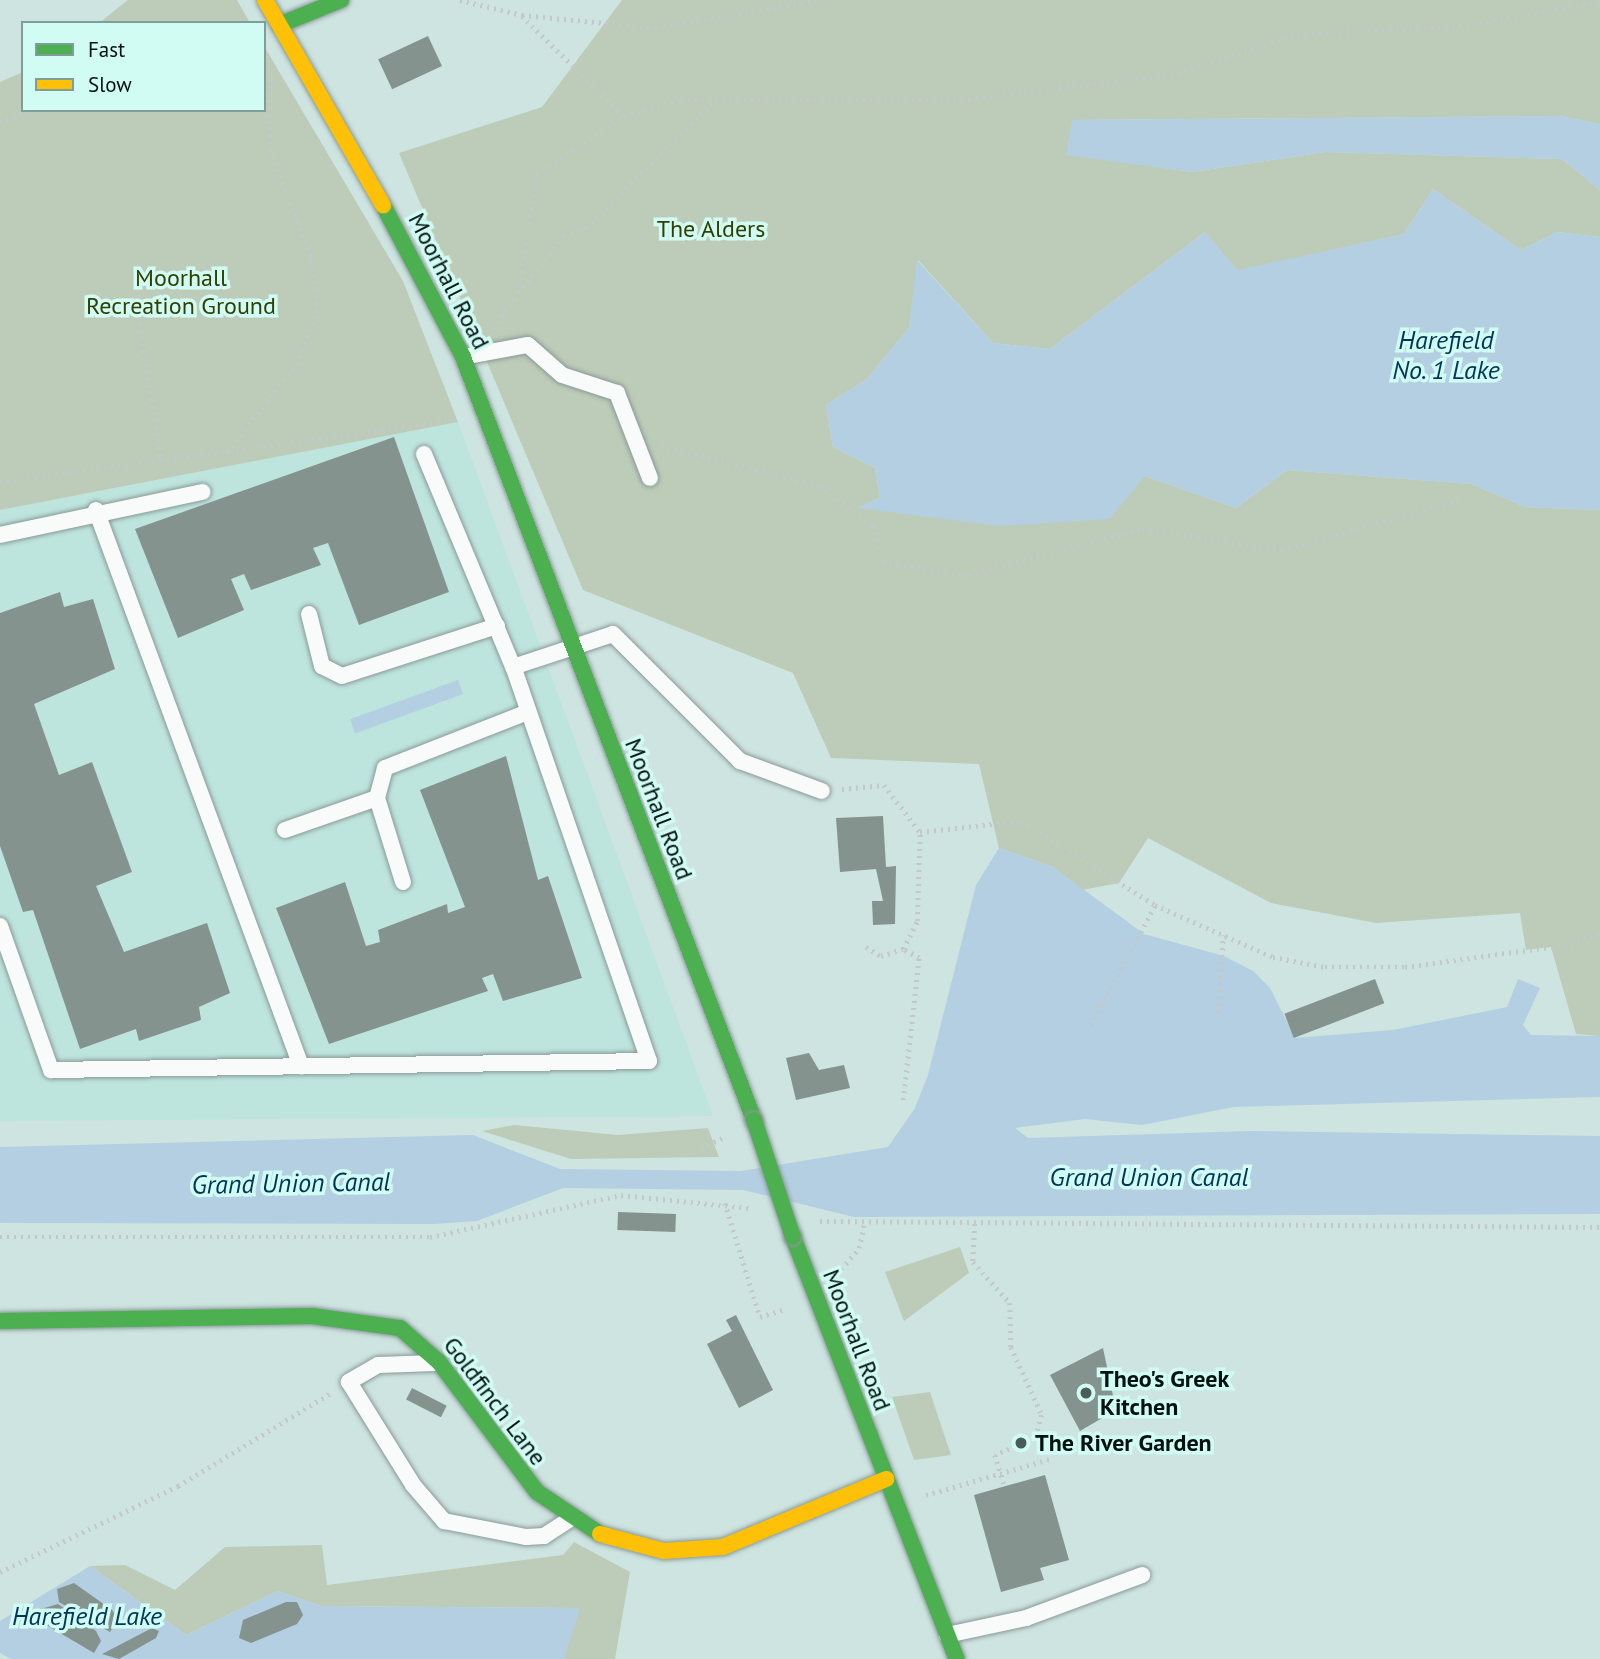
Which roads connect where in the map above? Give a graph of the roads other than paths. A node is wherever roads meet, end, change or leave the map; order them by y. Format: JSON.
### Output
{"nodes":[{"id":1,"x":265,"y":0,"type":"edge"},
{"id":2,"x":341,"y":0,"type":"edge"},
{"id":3,"x":279,"y":25,"type":"junction"},
{"id":4,"x":463,"y":357,"type":"junction"},
{"id":5,"x":424,"y":454,"type":"dead end"},
{"id":6,"x":650,"y":478,"type":"dead end"},
{"id":7,"x":202,"y":492,"type":"dead end"},
{"id":8,"x":96,"y":510,"type":"junction"},
{"id":9,"x":0,"y":535,"type":"edge"},
{"id":10,"x":309,"y":614,"type":"dead end"},
{"id":11,"x":497,"y":626,"type":"junction"},
{"id":12,"x":574,"y":644,"type":"junction"},
{"id":13,"x":513,"y":667,"type":"junction"},
{"id":14,"x":528,"y":712,"type":"junction"},
{"id":15,"x":822,"y":791,"type":"road end"},
{"id":16,"x":377,"y":798,"type":"junction"},
{"id":17,"x":285,"y":830,"type":"dead end"},
{"id":18,"x":403,"y":882,"type":"dead end"},
{"id":19,"x":0,"y":926,"type":"edge"},
{"id":20,"x":301,"y":1066,"type":"junction"},
{"id":21,"x":0,"y":1321,"type":"edge"},
{"id":22,"x":439,"y":1362,"type":"junction"},
{"id":23,"x":886,"y":1479,"type":"junction"},
{"id":24,"x":570,"y":1518,"type":"junction"},
{"id":25,"x":1142,"y":1575,"type":"dead end"},
{"id":26,"x":947,"y":1635,"type":"junction"},
{"id":27,"x":957,"y":1659,"type":"edge"}],
"edges":[{"from":1,"to":3,"type":"street","name":"Moorhall Road"},
{"from":2,"to":3,"type":"street"},
{"from":3,"to":4,"type":"street","name":"Moorhall Road"},
{"from":4,"to":6,"type":"lane"},
{"from":4,"to":12,"type":"street","name":"Moorhall Road"},
{"from":5,"to":11,"type":"lane"},
{"from":7,"to":8,"type":"lane"},
{"from":8,"to":9,"type":"lane"},
{"from":8,"to":20,"type":"lane"},
{"from":10,"to":11,"type":"lane"},
{"from":11,"to":13,"type":"lane"},
{"from":12,"to":13,"type":"lane"},
{"from":12,"to":15,"type":"lane"},
{"from":12,"to":23,"type":"street","name":"Moorhall Road","bridge":true},
{"from":13,"to":14,"type":"lane"},
{"from":14,"to":16,"type":"lane"},
{"from":14,"to":20,"type":"lane"},
{"from":16,"to":17,"type":"lane"},
{"from":16,"to":18,"type":"lane"},
{"from":19,"to":20,"type":"lane"},
{"from":21,"to":22,"type":"street","name":"Goldfinch Lane"},
{"from":22,"to":24,"type":"street","name":"Goldfinch Lane"},
{"from":22,"to":24,"type":"lane"},
{"from":23,"to":24,"type":"street","name":"Goldfinch Lane"},
{"from":23,"to":26,"type":"street","name":"Moorhall Road"},
{"from":25,"to":26,"type":"lane"},
{"from":26,"to":27,"type":"street","name":"Moorhall Road"}]}
